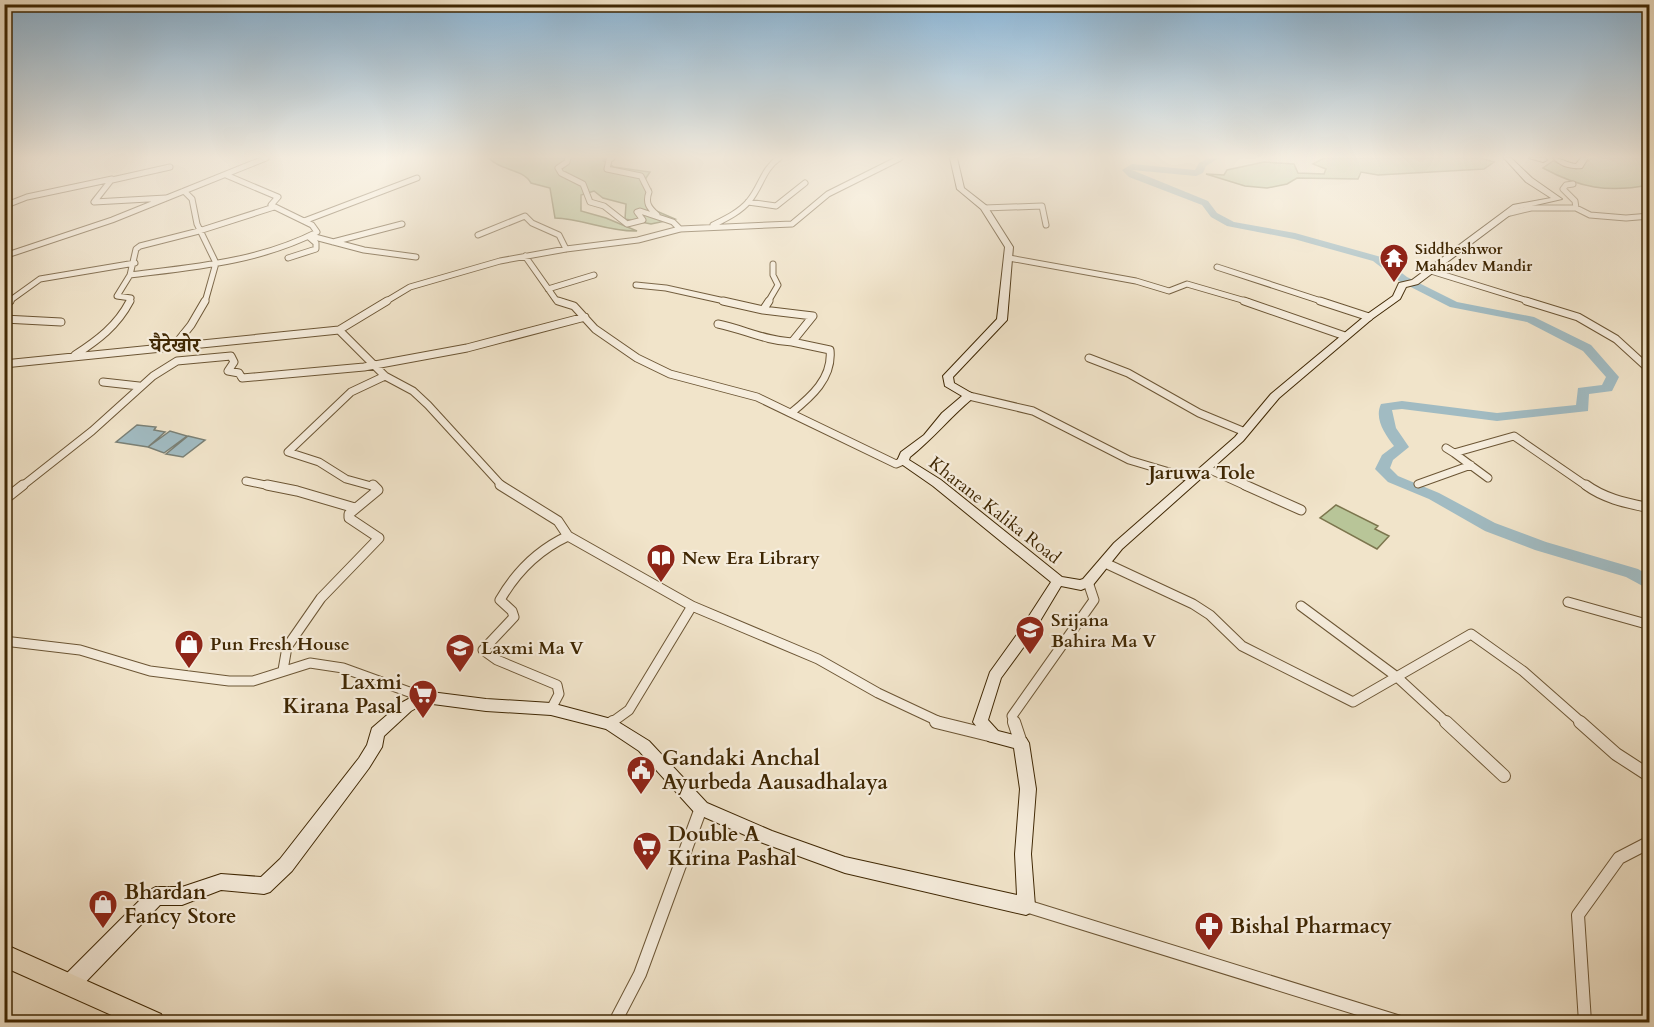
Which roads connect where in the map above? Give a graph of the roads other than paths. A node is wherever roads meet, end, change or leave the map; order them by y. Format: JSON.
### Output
{"nodes":[{"id":1,"x":147,"y":206,"type":"edge"},
{"id":2,"x":193,"y":206,"type":"edge"},
{"id":3,"x":344,"y":206,"type":"edge"},
{"id":4,"x":604,"y":206,"type":"edge"},
{"id":5,"x":649,"y":206,"type":"edge"},
{"id":6,"x":742,"y":206,"type":"edge"},
{"id":7,"x":814,"y":206,"type":"edge"},
{"id":8,"x":981,"y":206,"type":"edge"},
{"id":9,"x":1521,"y":206,"type":"edge"},
{"id":10,"x":274,"y":207,"type":"joint"},
{"id":11,"x":984,"y":208,"type":"junction"},
{"id":12,"x":1576,"y":208,"type":"joint"},
{"id":13,"x":1506,"y":214,"type":"junction"},
{"id":14,"x":1650,"y":216,"type":"edge"},
{"id":15,"x":665,"y":220,"type":"junction"},
{"id":16,"x":304,"y":221,"type":"junction"},
{"id":17,"x":402,"y":224,"type":"dead end"},
{"id":18,"x":1047,"y":225,"type":"dead end"},
{"id":19,"x":710,"y":227,"type":"junction"},
{"id":20,"x":680,"y":228,"type":"junction"},
{"id":21,"x":200,"y":231,"type":"junction"},
{"id":22,"x":478,"y":235,"type":"dead end"},
{"id":23,"x":310,"y":236,"type":"junction"},
{"id":24,"x":333,"y":242,"type":"junction"},
{"id":25,"x":566,"y":249,"type":"junction"},
{"id":26,"x":4,"y":256,"type":"edge"},
{"id":27,"x":525,"y":256,"type":"junction"},
{"id":28,"x":416,"y":257,"type":"dead end"},
{"id":29,"x":288,"y":258,"type":"dead end"},
{"id":30,"x":1009,"y":258,"type":"junction"},
{"id":31,"x":135,"y":263,"type":"junction"},
{"id":32,"x":216,"y":263,"type":"junction"},
{"id":33,"x":773,"y":264,"type":"dead end"},
{"id":34,"x":1217,"y":267,"type":"dead end"},
{"id":35,"x":1431,"y":271,"type":"junction"},
{"id":36,"x":130,"y":275,"type":"junction"},
{"id":37,"x":594,"y":275,"type":"dead end"},
{"id":38,"x":636,"y":285,"type":"dead end"},
{"id":39,"x":548,"y":289,"type":"junction"},
{"id":40,"x":4,"y":305,"type":"edge"},
{"id":41,"x":763,"y":310,"type":"junction"},
{"id":42,"x":585,"y":317,"type":"junction"},
{"id":43,"x":1369,"y":317,"type":"junction"},
{"id":44,"x":4,"y":319,"type":"edge"},
{"id":45,"x":61,"y":322,"type":"dead end"},
{"id":46,"x":718,"y":324,"type":"dead end"},
{"id":47,"x":339,"y":330,"type":"junction"},
{"id":48,"x":1345,"y":336,"type":"junction"},
{"id":49,"x":792,"y":342,"type":"junction"},
{"id":50,"x":175,"y":345,"type":"junction"},
{"id":51,"x":72,"y":357,"type":"junction"},
{"id":52,"x":1089,"y":358,"type":"dead end"},
{"id":53,"x":4,"y":364,"type":"edge"},
{"id":54,"x":374,"y":365,"type":"junction"},
{"id":55,"x":1650,"y":370,"type":"edge"},
{"id":56,"x":385,"y":376,"type":"junction"},
{"id":57,"x":103,"y":382,"type":"dead end"},
{"id":58,"x":139,"y":386,"type":"junction"},
{"id":59,"x":969,"y":396,"type":"junction"},
{"id":60,"x":791,"y":413,"type":"junction"},
{"id":61,"x":1245,"y":432,"type":"junction"},
{"id":62,"x":903,"y":461,"type":"junction"},
{"id":63,"x":1471,"y":465,"type":"junction"},
{"id":64,"x":1206,"y":468,"type":"junction"},
{"id":65,"x":1488,"y":478,"type":"dead end"},
{"id":66,"x":1193,"y":479,"type":"junction"},
{"id":67,"x":246,"y":482,"type":"dead end"},
{"id":68,"x":1418,"y":484,"type":"dead end"},
{"id":69,"x":4,"y":500,"type":"edge"},
{"id":70,"x":355,"y":508,"type":"junction"},
{"id":71,"x":1650,"y":508,"type":"edge"},
{"id":72,"x":1301,"y":510,"type":"dead end"},
{"id":73,"x":568,"y":536,"type":"junction"},
{"id":74,"x":1105,"y":563,"type":"junction"},
{"id":75,"x":1058,"y":581,"type":"junction"},
{"id":76,"x":1088,"y":582,"type":"junction"},
{"id":77,"x":1568,"y":602,"type":"dead end"},
{"id":78,"x":692,"y":606,"type":"junction"},
{"id":79,"x":1301,"y":606,"type":"dead end"},
{"id":80,"x":1650,"y":625,"type":"edge"},
{"id":81,"x":4,"y":641,"type":"edge"},
{"id":82,"x":283,"y":670,"type":"junction"},
{"id":83,"x":1397,"y":677,"type":"junction"},
{"id":84,"x":423,"y":697,"type":"junction"},
{"id":85,"x":551,"y":709,"type":"junction"},
{"id":86,"x":610,"y":724,"type":"junction"},
{"id":87,"x":993,"y":736,"type":"junction"},
{"id":88,"x":1021,"y":743,"type":"junction"},
{"id":89,"x":1504,"y":776,"type":"dead end"},
{"id":90,"x":1650,"y":776,"type":"edge"},
{"id":91,"x":700,"y":808,"type":"junction"},
{"id":92,"x":1650,"y":842,"type":"edge"},
{"id":93,"x":1026,"y":906,"type":"junction"},
{"id":94,"x":4,"y":955,"type":"edge"},
{"id":95,"x":69,"y":985,"type":"junction"},
{"id":96,"x":153,"y":1023,"type":"edge"},
{"id":97,"x":615,"y":1023,"type":"edge"},
{"id":98,"x":1400,"y":1023,"type":"edge"},
{"id":99,"x":1585,"y":1023,"type":"edge"}],
"edges":[{"from":1,"to":26,"type":"street"},
{"from":2,"to":21,"type":"street"},
{"from":3,"to":16,"type":"street"},
{"from":4,"to":15,"type":"street"},
{"from":5,"to":15,"type":"street"},
{"from":6,"to":19,"type":"street"},
{"from":7,"to":19,"type":"street"},
{"from":8,"to":11,"type":"main road"},
{"from":9,"to":13,"type":"main road"},
{"from":10,"to":16,"type":"street"},
{"from":10,"to":21,"type":"street"},
{"from":11,"to":18,"type":"street"},
{"from":11,"to":30,"type":"main road"},
{"from":12,"to":13,"type":"street"},
{"from":12,"to":14,"type":"street"},
{"from":13,"to":35,"type":"main road"},
{"from":15,"to":20,"type":"street"},
{"from":16,"to":23,"type":"street"},
{"from":17,"to":24,"type":"street"},
{"from":19,"to":20,"type":"street"},
{"from":20,"to":25,"type":"street"},
{"from":21,"to":31,"type":"street"},
{"from":21,"to":32,"type":"street"},
{"from":22,"to":25,"type":"street"},
{"from":23,"to":24,"type":"street"},
{"from":23,"to":29,"type":"street"},
{"from":23,"to":32,"type":"street"},
{"from":24,"to":28,"type":"street"},
{"from":25,"to":27,"type":"street"},
{"from":27,"to":39,"type":"street"},
{"from":27,"to":47,"type":"street"},
{"from":30,"to":48,"type":"street"},
{"from":30,"to":59,"type":"main road"},
{"from":31,"to":36,"type":"street"},
{"from":31,"to":40,"type":"street"},
{"from":32,"to":36,"type":"street"},
{"from":32,"to":50,"type":"street"},
{"from":33,"to":41,"type":"street"},
{"from":34,"to":43,"type":"street"},
{"from":35,"to":43,"type":"main road"},
{"from":35,"to":55,"type":"street"},
{"from":36,"to":51,"type":"street"},
{"from":37,"to":39,"type":"street"},
{"from":38,"to":41,"type":"street"},
{"from":39,"to":42,"type":"street"},
{"from":41,"to":49,"type":"street"},
{"from":42,"to":54,"type":"street"},
{"from":42,"to":60,"type":"street"},
{"from":43,"to":48,"type":"main road"},
{"from":44,"to":45,"type":"street"},
{"from":46,"to":49,"type":"street"},
{"from":47,"to":50,"type":"street"},
{"from":47,"to":54,"type":"street"},
{"from":48,"to":61,"type":"main road"},
{"from":49,"to":60,"type":"street"},
{"from":50,"to":51,"type":"street"},
{"from":51,"to":53,"type":"street"},
{"from":52,"to":61,"type":"street"},
{"from":54,"to":56,"type":"street"},
{"from":54,"to":58,"type":"street"},
{"from":56,"to":70,"type":"street"},
{"from":56,"to":73,"type":"street"},
{"from":57,"to":58,"type":"street"},
{"from":58,"to":69,"type":"street"},
{"from":59,"to":62,"type":"main road","name":"Kharane Kalika Road"},
{"from":59,"to":66,"type":"street"},
{"from":60,"to":62,"type":"street"},
{"from":61,"to":64,"type":"main road"},
{"from":62,"to":75,"type":"main road","name":"Kharane Kalika Road"},
{"from":63,"to":65,"type":"street"},
{"from":63,"to":68,"type":"street"},
{"from":63,"to":71,"type":"street"},
{"from":64,"to":66,"type":"main road"},
{"from":64,"to":72,"type":"street"},
{"from":66,"to":74,"type":"main road"},
{"from":67,"to":70,"type":"street"},
{"from":70,"to":82,"type":"street"},
{"from":73,"to":78,"type":"street"},
{"from":73,"to":85,"type":"street"},
{"from":74,"to":76,"type":"main road"},
{"from":74,"to":83,"type":"street"},
{"from":75,"to":76,"type":"main road"},
{"from":75,"to":87,"type":"main road"},
{"from":76,"to":88,"type":"street"},
{"from":77,"to":80,"type":"street"},
{"from":78,"to":86,"type":"street"},
{"from":78,"to":87,"type":"street"},
{"from":79,"to":83,"type":"street"},
{"from":81,"to":82,"type":"street"},
{"from":82,"to":84,"type":"street"},
{"from":83,"to":89,"type":"street"},
{"from":83,"to":90,"type":"street"},
{"from":84,"to":85,"type":"main road"},
{"from":84,"to":95,"type":"main road"},
{"from":85,"to":86,"type":"main road"},
{"from":86,"to":91,"type":"main road"},
{"from":87,"to":88,"type":"main road"},
{"from":88,"to":93,"type":"main road"},
{"from":91,"to":93,"type":"main road"},
{"from":91,"to":97,"type":"street"},
{"from":92,"to":99,"type":"street"},
{"from":93,"to":98,"type":"street"},
{"from":94,"to":95,"type":"highway"},
{"from":95,"to":96,"type":"highway"}]}
